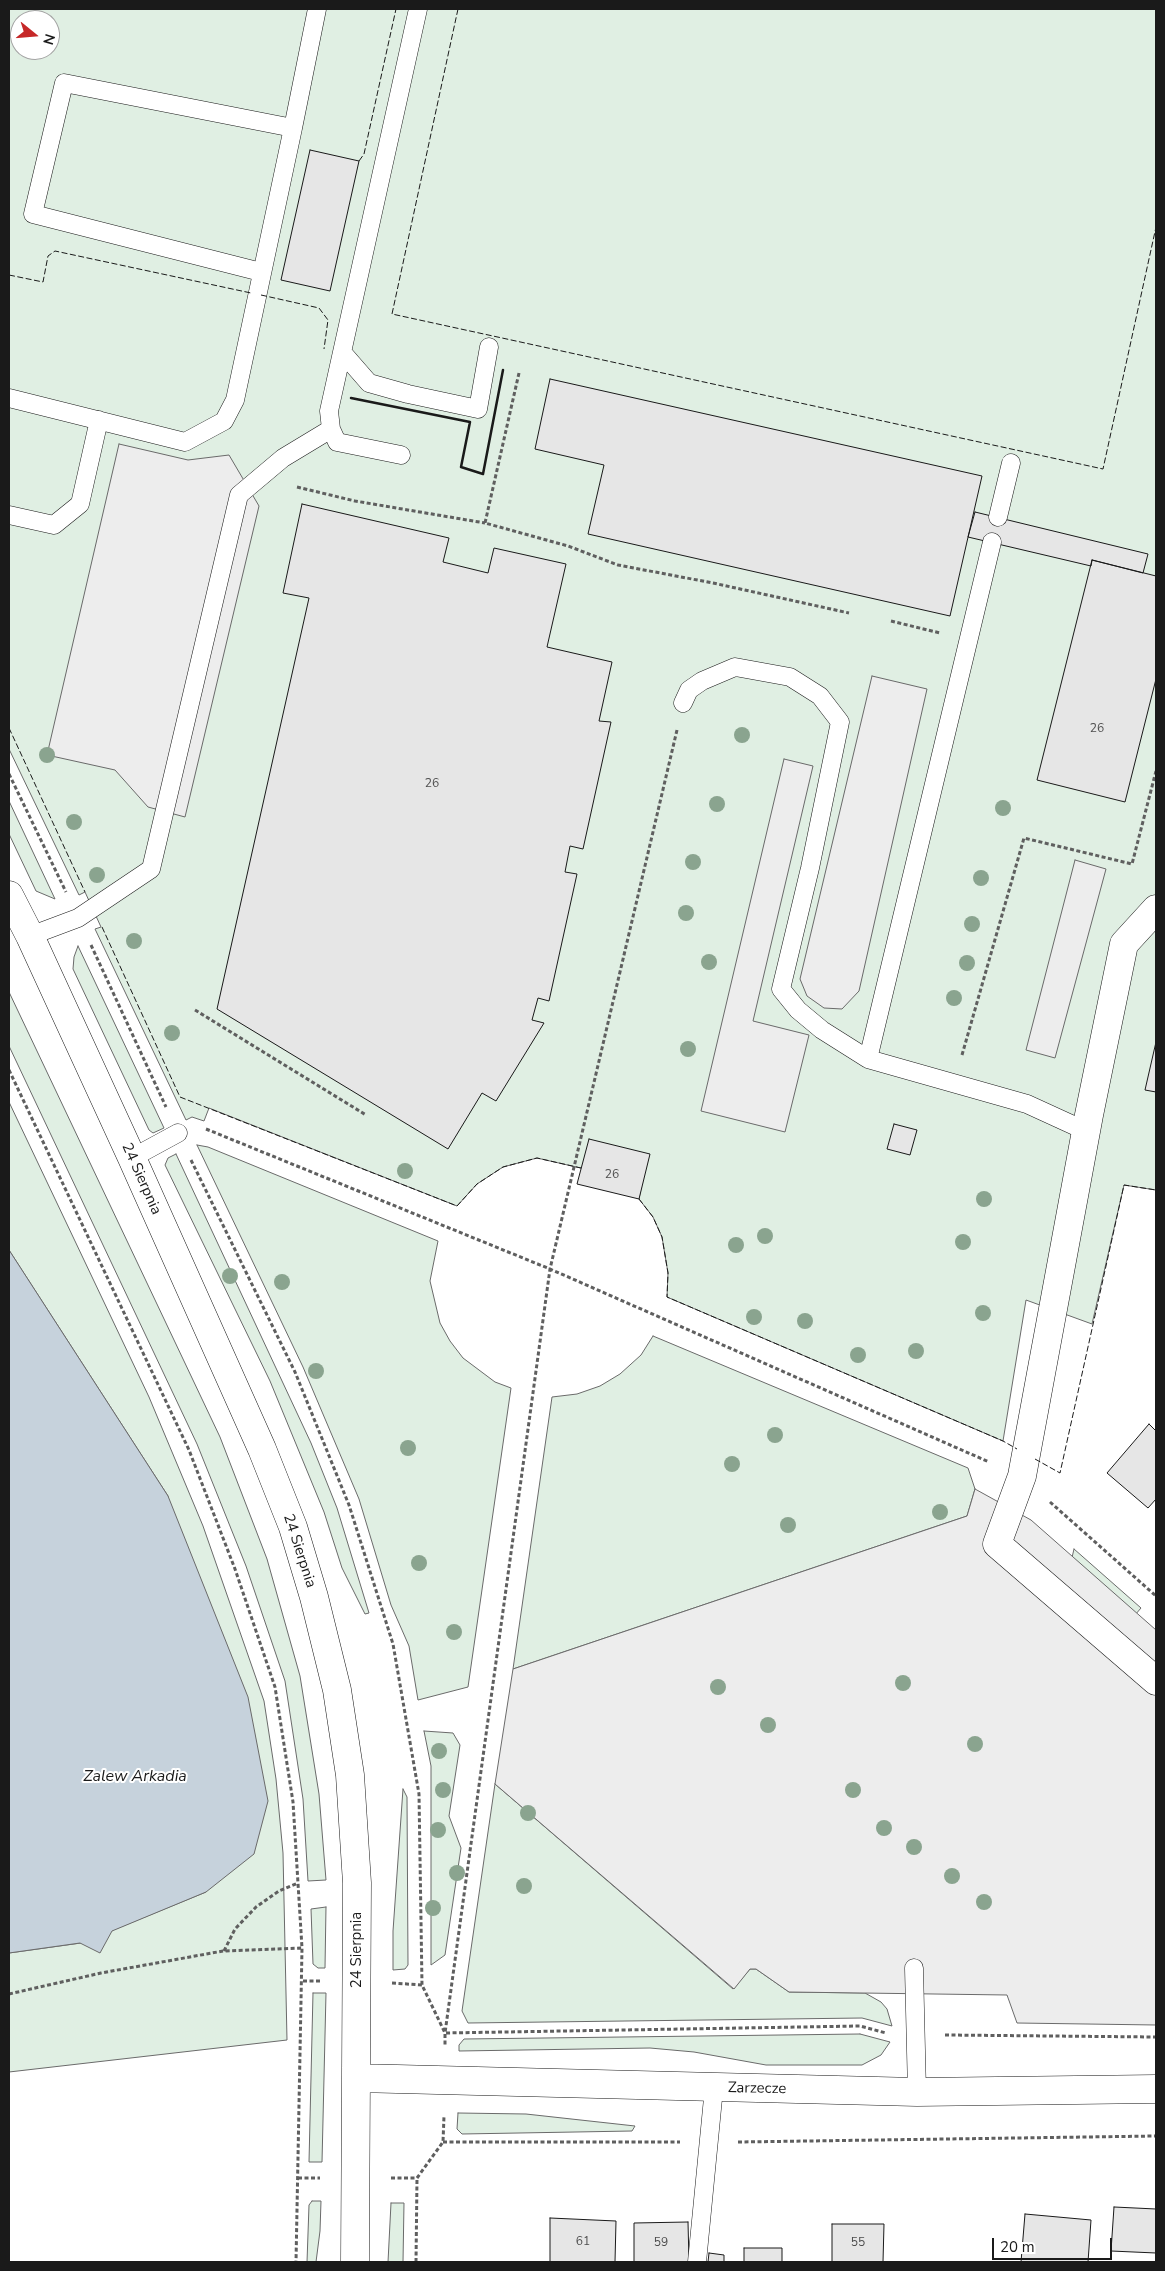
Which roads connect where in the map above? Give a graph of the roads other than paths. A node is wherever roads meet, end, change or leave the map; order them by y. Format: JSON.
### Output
{"nodes":[{"id":1,"x":317,"y":9,"type":"edge"},
{"id":2,"x":418,"y":9,"type":"edge"},
{"id":3,"x":293,"y":128,"type":"junction"},
{"id":4,"x":260,"y":272,"type":"junction"},
{"id":5,"x":489,"y":347,"type":"dead end"},
{"id":6,"x":342,"y":352,"type":"junction"},
{"id":7,"x":9,"y":398,"type":"edge"},
{"id":8,"x":99,"y":420,"type":"junction"},
{"id":9,"x":331,"y":429,"type":"junction"},
{"id":10,"x":401,"y":456,"type":"dead end"},
{"id":11,"x":1011,"y":463,"type":"dead end"},
{"id":12,"x":9,"y":515,"type":"edge"},
{"id":13,"x":998,"y":518,"type":"dead end"},
{"id":14,"x":992,"y":542,"type":"dead end"},
{"id":15,"x":683,"y":703,"type":"road end"},
{"id":16,"x":9,"y":895,"type":"edge"},
{"id":17,"x":1156,"y":908,"type":"edge"},
{"id":18,"x":30,"y":936,"type":"junction"},
{"id":19,"x":868,"y":1059,"type":"junction"},
{"id":20,"x":1086,"y":1132,"type":"junction"},
{"id":21,"x":178,"y":1133,"type":"road end"},
{"id":22,"x":132,"y":1158,"type":"junction"},
{"id":23,"x":1156,"y":1681,"type":"edge"},
{"id":24,"x":914,"y":1968,"type":"dead end"},
{"id":25,"x":358,"y":2078,"type":"junction"},
{"id":26,"x":714,"y":2088,"type":"junction"},
{"id":27,"x":1156,"y":2089,"type":"edge"},
{"id":28,"x":917,"y":2092,"type":"junction"},
{"id":29,"x":355,"y":2262,"type":"edge"},
{"id":30,"x":697,"y":2262,"type":"edge"}],
"edges":[{"from":1,"to":3,"type":"lane"},
{"from":2,"to":6,"type":"lane"},
{"from":3,"to":4,"type":"lane"},
{"from":3,"to":4,"type":"lane"},
{"from":4,"to":8,"type":"lane"},
{"from":5,"to":6,"type":"lane"},
{"from":6,"to":9,"type":"lane"},
{"from":7,"to":8,"type":"lane"},
{"from":8,"to":12,"type":"lane"},
{"from":9,"to":10,"type":"lane"},
{"from":9,"to":18,"type":"lane"},
{"from":11,"to":13,"type":"lane"},
{"from":14,"to":19,"type":"lane"},
{"from":15,"to":19,"type":"lane"},
{"from":16,"to":18,"type":"street","name":"24 Sierpnia"},
{"from":17,"to":20,"type":"street"},
{"from":18,"to":22,"type":"street","name":"24 Sierpnia"},
{"from":19,"to":20,"type":"lane"},
{"from":20,"to":23,"type":"street"},
{"from":21,"to":22,"type":"lane"},
{"from":22,"to":25,"type":"street","name":"24 Sierpnia"},
{"from":24,"to":28,"type":"lane"},
{"from":25,"to":26,"type":"street","name":"Zarzecze"},
{"from":25,"to":29,"type":"street","name":"24 Sierpnia"},
{"from":26,"to":28,"type":"street","name":"Zarzecze"},
{"from":26,"to":30,"type":"lane"},
{"from":27,"to":28,"type":"street","name":"Zarzecze"}]}
